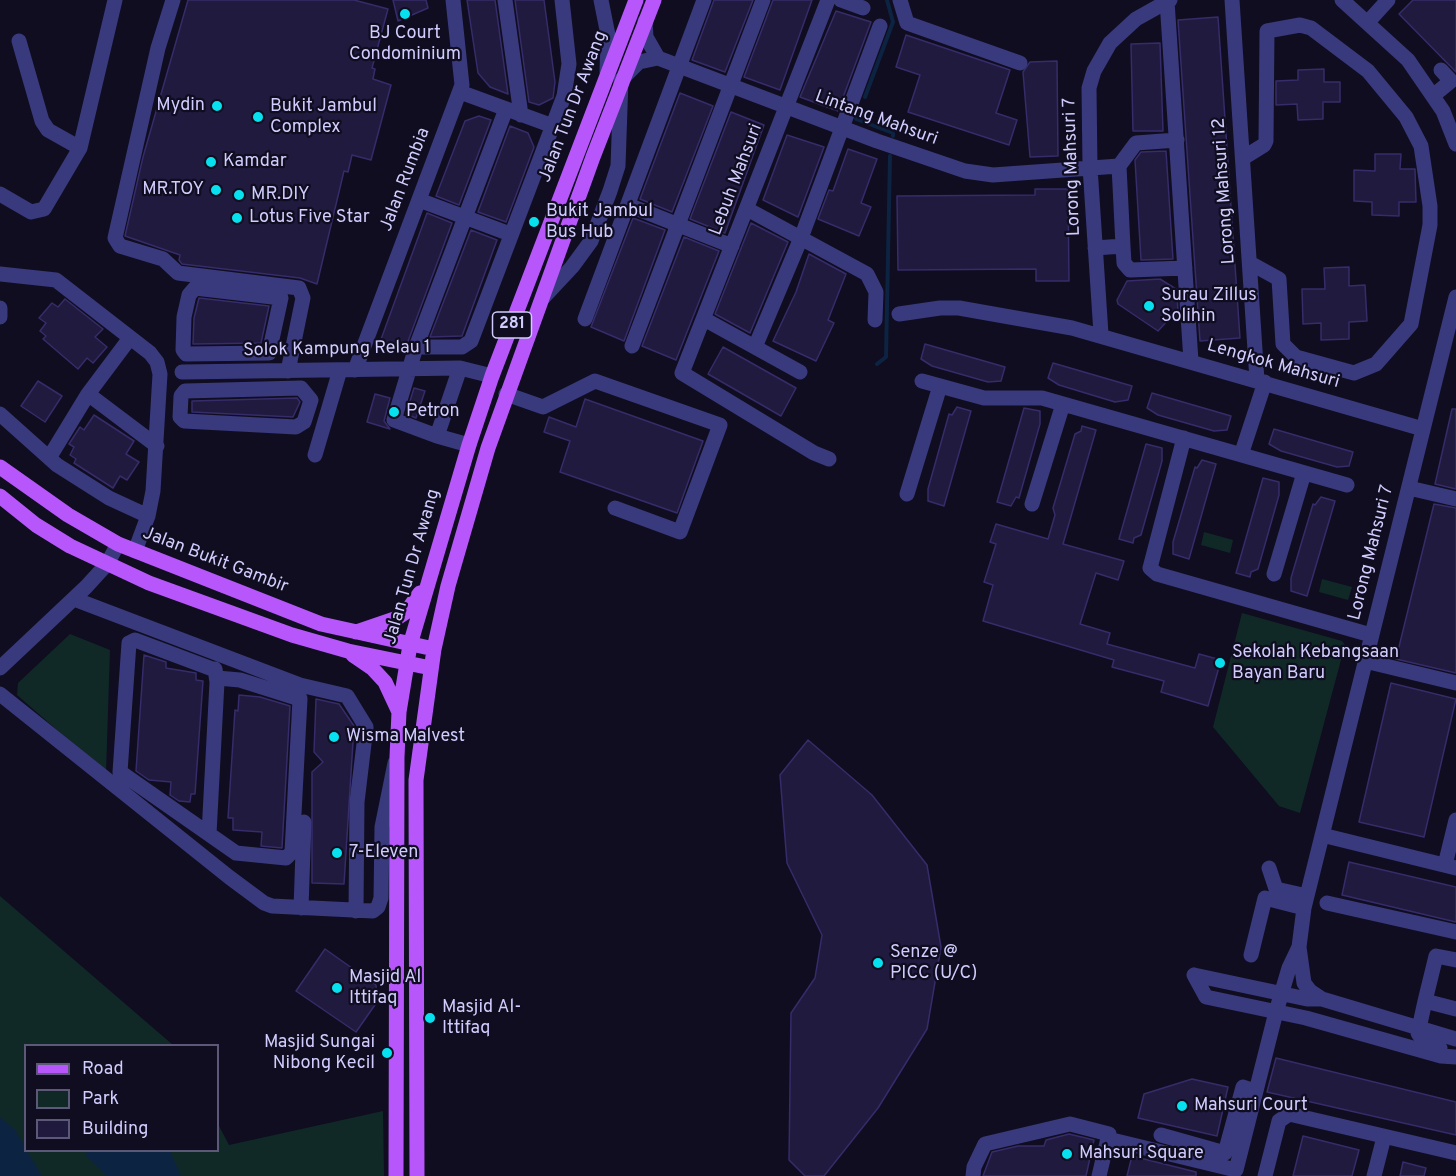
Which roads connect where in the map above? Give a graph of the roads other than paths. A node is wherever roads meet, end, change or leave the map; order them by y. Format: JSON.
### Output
{"nodes":[{"id":1,"x":115,"y":0,"type":"edge"},
{"id":2,"x":173,"y":0,"type":"edge"},
{"id":3,"x":453,"y":0,"type":"edge"},
{"id":4,"x":505,"y":0,"type":"edge"},
{"id":5,"x":562,"y":0,"type":"edge"},
{"id":6,"x":601,"y":0,"type":"edge"},
{"id":7,"x":636,"y":0,"type":"edge"},
{"id":8,"x":654,"y":0,"type":"edge"},
{"id":9,"x":704,"y":0,"type":"edge"},
{"id":10,"x":763,"y":0,"type":"edge"},
{"id":11,"x":828,"y":0,"type":"edge"},
{"id":12,"x":842,"y":0,"type":"edge"},
{"id":13,"x":900,"y":0,"type":"edge"},
{"id":14,"x":1232,"y":0,"type":"edge"},
{"id":15,"x":1342,"y":0,"type":"edge"},
{"id":16,"x":1388,"y":0,"type":"edge"},
{"id":17,"x":1169,"y":1,"type":"edge"},
{"id":18,"x":863,"y":8,"type":"dead end"},
{"id":19,"x":645,"y":21,"type":"junction"},
{"id":20,"x":1368,"y":22,"type":"junction"},
{"id":21,"x":880,"y":26,"type":"dead end"},
{"id":22,"x":19,"y":41,"type":"dead end"},
{"id":23,"x":658,"y":58,"type":"junction"},
{"id":24,"x":1020,"y":63,"type":"dead end"},
{"id":25,"x":679,"y":68,"type":"junction"},
{"id":26,"x":1441,"y":69,"type":"dead end"},
{"id":27,"x":607,"y":72,"type":"junction"},
{"id":28,"x":621,"y":80,"type":"junction"},
{"id":29,"x":730,"y":87,"type":"junction"},
{"id":30,"x":460,"y":92,"type":"junction"},
{"id":31,"x":1434,"y":95,"type":"junction"},
{"id":32,"x":786,"y":107,"type":"junction"},
{"id":33,"x":506,"y":109,"type":"junction"},
{"id":34,"x":521,"y":115,"type":"junction"},
{"id":35,"x":553,"y":126,"type":"junction"},
{"id":36,"x":841,"y":128,"type":"junction"},
{"id":37,"x":1177,"y":140,"type":"junction"},
{"id":38,"x":1456,"y":144,"type":"edge"},
{"id":39,"x":80,"y":148,"type":"junction"},
{"id":40,"x":1243,"y":158,"type":"junction"},
{"id":41,"x":1119,"y":166,"type":"junction"},
{"id":42,"x":1090,"y":167,"type":"junction"},
{"id":43,"x":0,"y":194,"type":"edge"},
{"id":44,"x":419,"y":200,"type":"junction"},
{"id":45,"x":628,"y":205,"type":"junction"},
{"id":46,"x":747,"y":208,"type":"junction"},
{"id":47,"x":465,"y":217,"type":"junction"},
{"id":48,"x":678,"y":225,"type":"junction"},
{"id":49,"x":510,"y":234,"type":"junction"},
{"id":50,"x":801,"y":238,"type":"junction"},
{"id":51,"x":732,"y":246,"type":"junction"},
{"id":52,"x":1123,"y":246,"type":"junction"},
{"id":53,"x":1095,"y":248,"type":"junction"},
{"id":54,"x":1250,"y":264,"type":"junction"},
{"id":55,"x":1185,"y":268,"type":"junction"},
{"id":56,"x":0,"y":274,"type":"edge"},
{"id":57,"x":541,"y":301,"type":"junction"},
{"id":58,"x":1455,"y":307,"type":"edge"},
{"id":59,"x":0,"y":308,"type":"edge"},
{"id":60,"x":899,"y":314,"type":"dead end"},
{"id":61,"x":0,"y":317,"type":"edge"},
{"id":62,"x":585,"y":319,"type":"dead end"},
{"id":63,"x":704,"y":319,"type":"junction"},
{"id":64,"x":875,"y":320,"type":"dead end"},
{"id":65,"x":1101,"y":334,"type":"junction"},
{"id":66,"x":130,"y":338,"type":"junction"},
{"id":67,"x":632,"y":346,"type":"dead end"},
{"id":68,"x":416,"y":347,"type":"junction"},
{"id":69,"x":755,"y":347,"type":"junction"},
{"id":70,"x":262,"y":355,"type":"junction"},
{"id":71,"x":190,"y":356,"type":"junction"},
{"id":72,"x":1191,"y":361,"type":"junction"},
{"id":73,"x":459,"y":368,"type":"junction"},
{"id":74,"x":410,"y":369,"type":"junction"},
{"id":75,"x":347,"y":370,"type":"junction"},
{"id":76,"x":257,"y":371,"type":"junction"},
{"id":77,"x":288,"y":371,"type":"junction"},
{"id":78,"x":800,"y":372,"type":"dead end"},
{"id":79,"x":492,"y":375,"type":"junction"},
{"id":80,"x":922,"y":381,"type":"dead end"},
{"id":81,"x":1261,"y":381,"type":"junction"},
{"id":82,"x":940,"y":386,"type":"junction"},
{"id":83,"x":252,"y":389,"type":"junction"},
{"id":84,"x":88,"y":394,"type":"junction"},
{"id":85,"x":506,"y":394,"type":"junction"},
{"id":86,"x":1063,"y":404,"type":"junction"},
{"id":87,"x":0,"y":414,"type":"edge"},
{"id":88,"x":1423,"y":429,"type":"junction"},
{"id":89,"x":437,"y":436,"type":"junction"},
{"id":90,"x":1184,"y":438,"type":"junction"},
{"id":91,"x":469,"y":445,"type":"junction"},
{"id":92,"x":157,"y":446,"type":"junction"},
{"id":93,"x":1241,"y":454,"type":"junction"},
{"id":94,"x":315,"y":455,"type":"dead end"},
{"id":95,"x":49,"y":458,"type":"junction"},
{"id":96,"x":829,"y":459,"type":"dead end"},
{"id":97,"x":0,"y":467,"type":"edge"},
{"id":98,"x":1304,"y":473,"type":"junction"},
{"id":99,"x":1347,"y":485,"type":"dead end"},
{"id":100,"x":1409,"y":488,"type":"junction"},
{"id":101,"x":907,"y":494,"type":"dead end"},
{"id":102,"x":0,"y":496,"type":"edge"},
{"id":103,"x":1456,"y":499,"type":"edge"},
{"id":104,"x":1032,"y":504,"type":"dead end"},
{"id":105,"x":615,"y":508,"type":"dead end"},
{"id":106,"x":148,"y":516,"type":"junction"},
{"id":107,"x":118,"y":544,"type":"junction"},
{"id":108,"x":135,"y":551,"type":"junction"},
{"id":109,"x":93,"y":557,"type":"junction"},
{"id":110,"x":107,"y":564,"type":"junction"},
{"id":111,"x":1274,"y":574,"type":"dead end"},
{"id":112,"x":427,"y":581,"type":"junction"},
{"id":113,"x":87,"y":587,"type":"junction"},
{"id":114,"x":74,"y":599,"type":"junction"},
{"id":115,"x":353,"y":633,"type":"junction"},
{"id":116,"x":1371,"y":635,"type":"junction"},
{"id":117,"x":410,"y":645,"type":"junction"},
{"id":118,"x":434,"y":649,"type":"junction"},
{"id":119,"x":348,"y":651,"type":"junction"},
{"id":120,"x":3,"y":657,"type":"edge"},
{"id":121,"x":1365,"y":661,"type":"junction"},
{"id":122,"x":407,"y":663,"type":"junction"},
{"id":123,"x":217,"y":668,"type":"junction"},
{"id":124,"x":431,"y":668,"type":"junction"},
{"id":125,"x":1456,"y":683,"type":"edge"},
{"id":126,"x":310,"y":687,"type":"junction"},
{"id":127,"x":0,"y":693,"type":"edge"},
{"id":128,"x":399,"y":712,"type":"junction"},
{"id":129,"x":397,"y":757,"type":"junction"},
{"id":130,"x":1456,"y":820,"type":"edge"},
{"id":131,"x":209,"y":834,"type":"junction"},
{"id":132,"x":1322,"y":835,"type":"junction"},
{"id":133,"x":1451,"y":866,"type":"edge"},
{"id":134,"x":1269,"y":868,"type":"dead end"},
{"id":135,"x":1305,"y":902,"type":"junction"},
{"id":136,"x":1327,"y":903,"type":"dead end"},
{"id":137,"x":301,"y":908,"type":"junction"},
{"id":138,"x":356,"y":911,"type":"junction"},
{"id":139,"x":1456,"y":932,"type":"edge"},
{"id":140,"x":1299,"y":947,"type":"junction"},
{"id":141,"x":1251,"y":955,"type":"dead end"},
{"id":142,"x":1456,"y":960,"type":"edge"},
{"id":143,"x":1282,"y":993,"type":"junction"},
{"id":144,"x":1322,"y":999,"type":"junction"},
{"id":145,"x":1425,"y":1001,"type":"junction"},
{"id":146,"x":1456,"y":1009,"type":"edge"},
{"id":147,"x":1276,"y":1012,"type":"junction"},
{"id":148,"x":1418,"y":1027,"type":"junction"},
{"id":149,"x":1456,"y":1039,"type":"edge"},
{"id":150,"x":1456,"y":1057,"type":"edge"},
{"id":151,"x":1255,"y":1090,"type":"junction"},
{"id":152,"x":1161,"y":1135,"type":"dead end"},
{"id":153,"x":1384,"y":1137,"type":"junction"},
{"id":154,"x":1108,"y":1139,"type":"junction"},
{"id":155,"x":1456,"y":1153,"type":"edge"},
{"id":156,"x":396,"y":1176,"type":"edge"},
{"id":157,"x":417,"y":1176,"type":"edge"},
{"id":158,"x":973,"y":1176,"type":"edge"},
{"id":159,"x":1099,"y":1176,"type":"edge"},
{"id":160,"x":1264,"y":1176,"type":"edge"},
{"id":161,"x":1374,"y":1176,"type":"edge"}],
"edges":[{"from":1,"to":39,"type":"street"},
{"from":2,"to":77,"type":"street"},
{"from":3,"to":30,"type":"street","name":"Jalan Rumbia"},
{"from":4,"to":34,"type":"street"},
{"from":5,"to":35,"type":"street"},
{"from":6,"to":27,"type":"street"},
{"from":7,"to":27,"type":"main road","name":"Jalan Tun Dr Awang","number":"281"},
{"from":8,"to":19,"type":"main road","name":"Jalan Tun Dr Awang","number":"281"},
{"from":9,"to":25,"type":"street"},
{"from":10,"to":29,"type":"street"},
{"from":11,"to":32,"type":"street","name":"Lebuh Mahsuri"},
{"from":12,"to":18,"type":"street"},
{"from":13,"to":24,"type":"street"},
{"from":14,"to":40,"type":"street","name":"Lorong Mahsuri 12"},
{"from":15,"to":20,"type":"street"},
{"from":16,"to":20,"type":"street"},
{"from":17,"to":37,"type":"street"},
{"from":17,"to":42,"type":"street","name":"Lorong Mahsuri 7"},
{"from":19,"to":23,"type":"street"},
{"from":19,"to":28,"type":"main road","name":"Jalan Tun Dr Awang","number":"281"},
{"from":20,"to":31,"type":"street"},
{"from":21,"to":36,"type":"street"},
{"from":22,"to":39,"type":"street"},
{"from":23,"to":25,"type":"street","name":"Lintang Mahsuri"},
{"from":23,"to":28,"type":"street"},
{"from":25,"to":29,"type":"street","name":"Lintang Mahsuri"},
{"from":25,"to":45,"type":"street"},
{"from":26,"to":31,"type":"street"},
{"from":27,"to":79,"type":"main road","name":"Jalan Tun Dr Awang","number":"281"},
{"from":28,"to":57,"type":"main road","name":"Jalan Tun Dr Awang","number":"281"},
{"from":28,"to":57,"type":"street"},
{"from":29,"to":32,"type":"street","name":"Lintang Mahsuri"},
{"from":29,"to":48,"type":"street"},
{"from":30,"to":33,"type":"street"},
{"from":30,"to":44,"type":"street","name":"Jalan Rumbia"},
{"from":31,"to":38,"type":"street"},
{"from":32,"to":36,"type":"street","name":"Lintang Mahsuri"},
{"from":32,"to":46,"type":"street","name":"Lebuh Mahsuri"},
{"from":33,"to":34,"type":"street"},
{"from":33,"to":47,"type":"street"},
{"from":34,"to":35,"type":"street"},
{"from":35,"to":49,"type":"street"},
{"from":36,"to":42,"type":"street","name":"Lintang Mahsuri"},
{"from":36,"to":50,"type":"street"},
{"from":37,"to":41,"type":"street"},
{"from":37,"to":55,"type":"street"},
{"from":39,"to":43,"type":"street"},
{"from":40,"to":54,"type":"street","name":"Lorong Mahsuri 12"},
{"from":40,"to":54,"type":"street"},
{"from":41,"to":42,"type":"street","name":"Lintang Mahsuri"},
{"from":41,"to":52,"type":"street"},
{"from":42,"to":53,"type":"street","name":"Lorong Mahsuri 7"},
{"from":44,"to":47,"type":"street"},
{"from":44,"to":75,"type":"street","name":"Jalan Rumbia"},
{"from":45,"to":48,"type":"street"},
{"from":45,"to":62,"type":"street"},
{"from":46,"to":50,"type":"street"},
{"from":46,"to":51,"type":"street","name":"Lebuh Mahsuri"},
{"from":47,"to":49,"type":"street"},
{"from":47,"to":68,"type":"street"},
{"from":48,"to":51,"type":"street"},
{"from":48,"to":67,"type":"street"},
{"from":49,"to":68,"type":"street"},
{"from":50,"to":64,"type":"street"},
{"from":50,"to":69,"type":"street"},
{"from":51,"to":63,"type":"street","name":"Lebuh Mahsuri"},
{"from":52,"to":53,"type":"street"},
{"from":52,"to":55,"type":"street"},
{"from":53,"to":65,"type":"street","name":"Lorong Mahsuri 7"},
{"from":54,"to":81,"type":"street","name":"Lorong Mahsuri 12"},
{"from":55,"to":72,"type":"street"},
{"from":56,"to":66,"type":"street"},
{"from":57,"to":85,"type":"main road","name":"Jalan Tun Dr Awang","number":"281"},
{"from":58,"to":88,"type":"street","name":"Lorong Mahsuri 7"},
{"from":59,"to":61,"type":"street"},
{"from":60,"to":65,"type":"street","name":"Lengkok Mahsuri"},
{"from":63,"to":69,"type":"street"},
{"from":63,"to":96,"type":"street","name":"Lebuh Mahsuri"},
{"from":65,"to":72,"type":"street","name":"Lengkok Mahsuri"},
{"from":66,"to":84,"type":"street"},
{"from":66,"to":92,"type":"street"},
{"from":68,"to":74,"type":"street"},
{"from":69,"to":78,"type":"street"},
{"from":70,"to":71,"type":"street"},
{"from":70,"to":71,"type":"street"},
{"from":70,"to":76,"type":"street"},
{"from":71,"to":76,"type":"street","name":"Solok Kampung Relau 1"},
{"from":72,"to":81,"type":"street","name":"Lengkok Mahsuri"},
{"from":73,"to":74,"type":"street","name":"Solok Kampung Relau 1"},
{"from":73,"to":79,"type":"street","name":"Solok Kampung Relau 1"},
{"from":73,"to":89,"type":"street"},
{"from":74,"to":75,"type":"street","name":"Solok Kampung Relau 1"},
{"from":74,"to":89,"type":"street"},
{"from":75,"to":77,"type":"street","name":"Solok Kampung Relau 1"},
{"from":75,"to":94,"type":"street","name":"Jalan Rumbia"},
{"from":76,"to":77,"type":"street","name":"Solok Kampung Relau 1"},
{"from":76,"to":83,"type":"street"},
{"from":79,"to":91,"type":"main road","name":"Jalan Tun Dr Awang","number":"281"},
{"from":80,"to":82,"type":"street"},
{"from":81,"to":88,"type":"street","name":"Lengkok Mahsuri"},
{"from":81,"to":93,"type":"street"},
{"from":82,"to":86,"type":"street"},
{"from":82,"to":101,"type":"street"},
{"from":83,"to":83,"type":"street"},
{"from":84,"to":92,"type":"street"},
{"from":84,"to":95,"type":"street"},
{"from":85,"to":105,"type":"street"},
{"from":85,"to":118,"type":"main road","name":"Jalan Tun Dr Awang","number":"281"},
{"from":86,"to":90,"type":"street"},
{"from":86,"to":104,"type":"street"},
{"from":87,"to":95,"type":"street"},
{"from":88,"to":100,"type":"street","name":"Lorong Mahsuri 7"},
{"from":89,"to":91,"type":"street"},
{"from":90,"to":93,"type":"street"},
{"from":90,"to":116,"type":"street"},
{"from":91,"to":112,"type":"main road","name":"Jalan Tun Dr Awang","number":"281"},
{"from":92,"to":106,"type":"street"},
{"from":93,"to":98,"type":"street"},
{"from":95,"to":106,"type":"street"},
{"from":97,"to":107,"type":"main road","name":"Jalan Bukit Gambir"},
{"from":98,"to":99,"type":"street"},
{"from":98,"to":111,"type":"street"},
{"from":100,"to":103,"type":"street"},
{"from":100,"to":116,"type":"street","name":"Lorong Mahsuri 7"},
{"from":102,"to":109,"type":"main road"},
{"from":106,"to":108,"type":"street"},
{"from":107,"to":108,"type":"main road","name":"Jalan Bukit Gambir"},
{"from":107,"to":110,"type":"street"},
{"from":108,"to":115,"type":"main road","name":"Jalan Bukit Gambir"},
{"from":109,"to":110,"type":"main road"},
{"from":109,"to":113,"type":"street"},
{"from":110,"to":113,"type":"street"},
{"from":110,"to":119,"type":"main road"},
{"from":112,"to":115,"type":"main road"},
{"from":112,"to":117,"type":"main road","name":"Jalan Tun Dr Awang","number":"281"},
{"from":113,"to":114,"type":"street"},
{"from":114,"to":120,"type":"street"},
{"from":114,"to":123,"type":"street"},
{"from":115,"to":117,"type":"main road","name":"Jalan Bukit Gambir"},
{"from":116,"to":121,"type":"street","name":"Lorong Mahsuri 7"},
{"from":117,"to":118,"type":"main road","name":"Jalan Bukit Gambir"},
{"from":117,"to":122,"type":"main road","name":"Jalan Tun Dr Awang","number":"281"},
{"from":118,"to":124,"type":"main road","name":"Jalan Tun Dr Awang","number":"281"},
{"from":119,"to":122,"type":"main road"},
{"from":119,"to":128,"type":"main road"},
{"from":121,"to":125,"type":"street"},
{"from":121,"to":132,"type":"street","name":"Lorong Mahsuri 7"},
{"from":122,"to":124,"type":"main road"},
{"from":122,"to":128,"type":"main road","name":"Jalan Tun Dr Awang","number":"281"},
{"from":123,"to":126,"type":"street"},
{"from":123,"to":131,"type":"street"},
{"from":123,"to":131,"type":"street"},
{"from":123,"to":131,"type":"street"},
{"from":124,"to":157,"type":"main road","name":"Jalan Tun Dr Awang","number":"281"},
{"from":126,"to":137,"type":"street"},
{"from":126,"to":138,"type":"street"},
{"from":127,"to":137,"type":"street"},
{"from":128,"to":129,"type":"main road","name":"Jalan Tun Dr Awang","number":"281"},
{"from":129,"to":138,"type":"street"},
{"from":129,"to":156,"type":"main road","name":"Jalan Tun Dr Awang","number":"281"},
{"from":130,"to":133,"type":"street"},
{"from":132,"to":133,"type":"street"},
{"from":132,"to":135,"type":"street","name":"Lorong Mahsuri 7"},
{"from":134,"to":135,"type":"street"},
{"from":135,"to":140,"type":"street","name":"Lorong Mahsuri 7"},
{"from":135,"to":141,"type":"street"},
{"from":136,"to":139,"type":"street"},
{"from":137,"to":138,"type":"street"},
{"from":140,"to":143,"type":"street","name":"Lorong Mahsuri 7"},
{"from":140,"to":144,"type":"street"},
{"from":142,"to":145,"type":"street"},
{"from":143,"to":144,"type":"street"},
{"from":143,"to":147,"type":"street","name":"Lorong Mahsuri 7"},
{"from":143,"to":147,"type":"street"},
{"from":144,"to":148,"type":"street"},
{"from":145,"to":146,"type":"street"},
{"from":145,"to":148,"type":"street"},
{"from":147,"to":150,"type":"street"},
{"from":147,"to":151,"type":"street","name":"Lorong Mahsuri 7"},
{"from":148,"to":149,"type":"street"},
{"from":148,"to":150,"type":"street"},
{"from":151,"to":152,"type":"street"},
{"from":151,"to":154,"type":"street","name":"Lorong Mahsuri 7"},
{"from":153,"to":155,"type":"street"},
{"from":153,"to":160,"type":"street"},
{"from":153,"to":161,"type":"street"},
{"from":154,"to":158,"type":"street"},
{"from":154,"to":159,"type":"street"}]}
